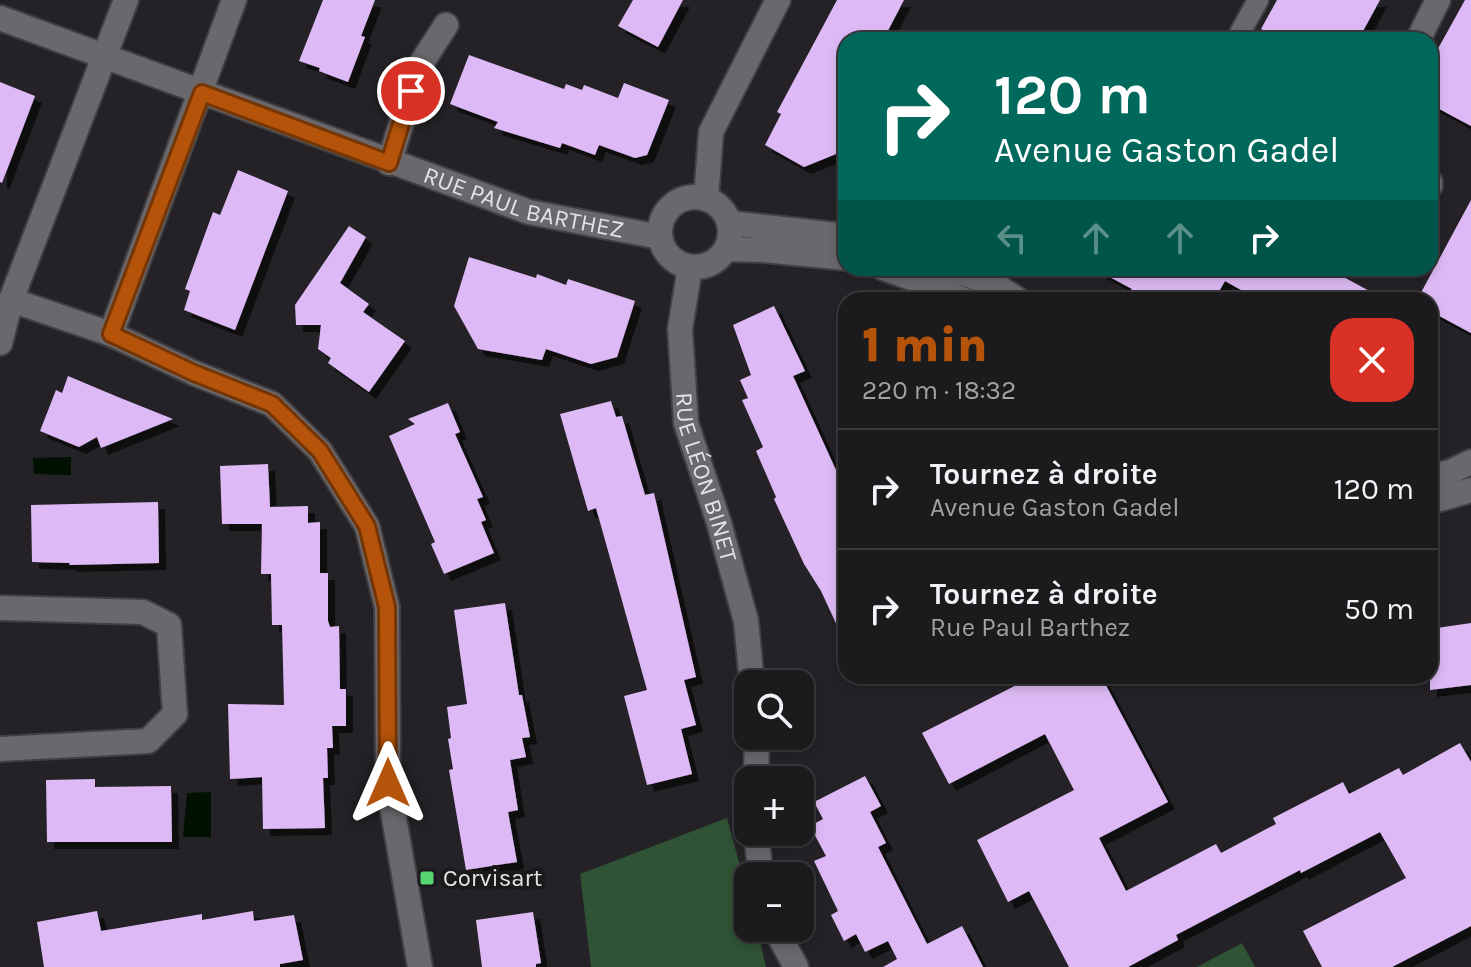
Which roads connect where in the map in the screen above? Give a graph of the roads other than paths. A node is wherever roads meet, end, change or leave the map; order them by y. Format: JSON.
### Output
{"nodes":[{"id":1,"x":126,"y":0,"type":"edge"},
{"id":2,"x":234,"y":0,"type":"edge"},
{"id":3,"x":778,"y":0,"type":"edge"},
{"id":4,"x":1258,"y":0,"type":"edge"},
{"id":5,"x":1438,"y":0,"type":"edge"},
{"id":6,"x":0,"y":18,"type":"edge"},
{"id":7,"x":446,"y":25,"type":"dead end"},
{"id":8,"x":1240,"y":32,"type":"edge"},
{"id":9,"x":1422,"y":32,"type":"edge"},
{"id":10,"x":105,"y":55,"type":"junction"},
{"id":11,"x":202,"y":93,"type":"junction"},
{"id":12,"x":389,"y":163,"type":"junction"},
{"id":13,"x":706,"y":199,"type":"junction"},
{"id":14,"x":729,"y":223,"type":"junction"},
{"id":15,"x":838,"y":235,"type":"edge"},
{"id":16,"x":660,"y":237,"type":"junction"},
{"id":17,"x":726,"y":249,"type":"junction"},
{"id":18,"x":838,"y":257,"type":"edge"},
{"id":19,"x":690,"y":267,"type":"junction"},
{"id":20,"x":906,"y":276,"type":"edge"},
{"id":21,"x":971,"y":276,"type":"edge"},
{"id":22,"x":946,"y":292,"type":"edge"},
{"id":23,"x":1006,"y":292,"type":"edge"},
{"id":24,"x":11,"y":300,"type":"junction"},
{"id":25,"x":111,"y":334,"type":"junction"},
{"id":26,"x":0,"y":343,"type":"edge"},
{"id":27,"x":1471,"y":462,"type":"edge"},
{"id":28,"x":1438,"y":475,"type":"edge"},
{"id":29,"x":1471,"y":490,"type":"edge"},
{"id":30,"x":1438,"y":500,"type":"edge"},
{"id":31,"x":0,"y":608,"type":"edge"},
{"id":32,"x":751,"y":670,"type":"edge"},
{"id":33,"x":0,"y":749,"type":"edge"},
{"id":34,"x":783,"y":942,"type":"edge"},
{"id":35,"x":420,"y":967,"type":"edge"},
{"id":36,"x":796,"y":967,"type":"edge"}],
"edges":[{"from":1,"to":10,"type":"street"},
{"from":2,"to":11,"type":"street"},
{"from":3,"to":13,"type":"street"},
{"from":4,"to":8,"type":"lane"},
{"from":5,"to":9,"type":"street"},
{"from":6,"to":10,"type":"street","name":"RUE PAUL BARTHEZ"},
{"from":7,"to":12,"type":"street","name":"RUE PAUL BARTHEZ"},
{"from":10,"to":11,"type":"street","name":"RUE PAUL BARTHEZ"},
{"from":10,"to":24,"type":"street"},
{"from":11,"to":12,"type":"street","name":"RUE PAUL BARTHEZ"},
{"from":11,"to":25,"type":"street"},
{"from":12,"to":16,"type":"street","name":"RUE PAUL BARTHEZ"},
{"from":13,"to":14,"type":"street"},
{"from":13,"to":16,"type":"street"},
{"from":14,"to":15,"type":"street"},
{"from":14,"to":17,"type":"street"},
{"from":16,"to":19,"type":"street"},
{"from":17,"to":18,"type":"street"},
{"from":17,"to":19,"type":"street"},
{"from":19,"to":32,"type":"street","name":"RUE LÉON BINET"},
{"from":20,"to":22,"type":"street"},
{"from":21,"to":23,"type":"street"},
{"from":24,"to":25,"type":"street"},
{"from":24,"to":26,"type":"street"},
{"from":25,"to":35,"type":"street"},
{"from":27,"to":28,"type":"street"},
{"from":29,"to":30,"type":"street"},
{"from":31,"to":33,"type":"street"},
{"from":34,"to":36,"type":"street"}]}
